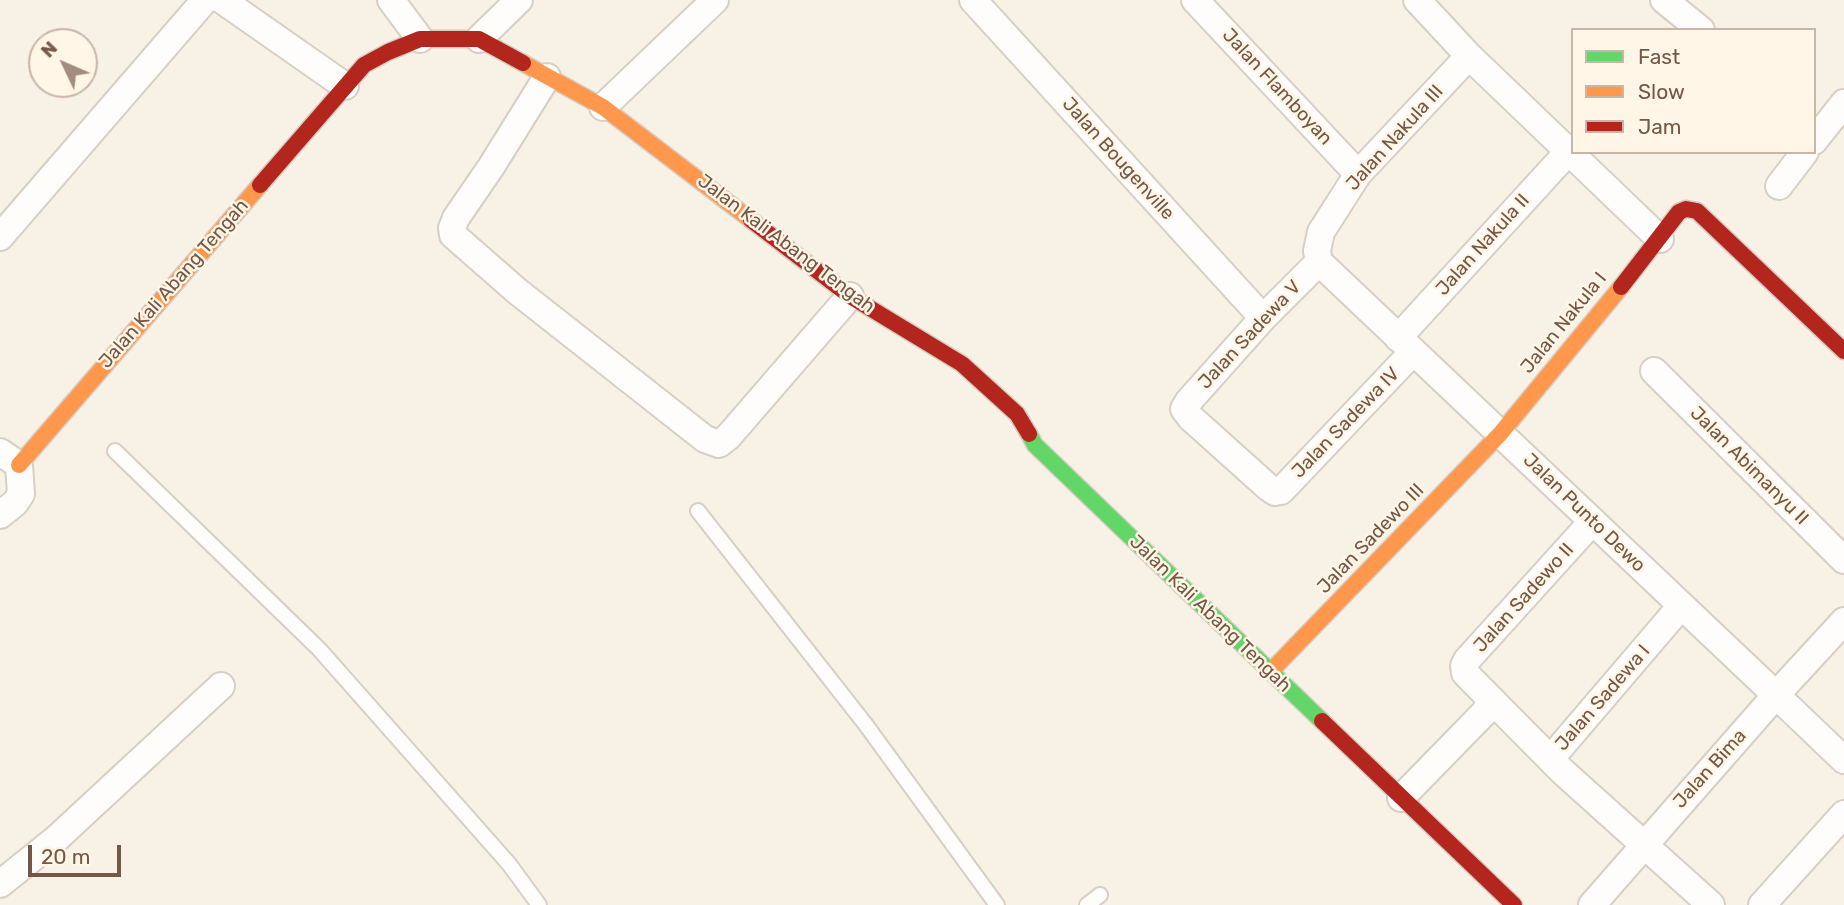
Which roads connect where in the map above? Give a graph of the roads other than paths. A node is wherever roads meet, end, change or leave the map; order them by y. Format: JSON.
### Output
{"nodes":[{"id":1,"x":205,"y":0,"type":"edge"},
{"id":2,"x":222,"y":0,"type":"edge"},
{"id":3,"x":391,"y":0,"type":"edge"},
{"id":4,"x":519,"y":0,"type":"edge"},
{"id":5,"x":715,"y":0,"type":"edge"},
{"id":6,"x":973,"y":0,"type":"edge"},
{"id":7,"x":1195,"y":0,"type":"edge"},
{"id":8,"x":1417,"y":0,"type":"edge"},
{"id":9,"x":1664,"y":0,"type":"edge"},
{"id":10,"x":1699,"y":28,"type":"edge"},
{"id":11,"x":420,"y":38,"type":"junction"},
{"id":12,"x":479,"y":39,"type":"junction"},
{"id":13,"x":1469,"y":56,"type":"junction"},
{"id":14,"x":547,"y":76,"type":"junction"},
{"id":15,"x":345,"y":86,"type":"junction"},
{"id":16,"x":1844,"y":103,"type":"edge"},
{"id":17,"x":603,"y":107,"type":"junction"},
{"id":18,"x":1817,"y":131,"type":"edge"},
{"id":19,"x":1568,"y":152,"type":"junction"},
{"id":20,"x":1803,"y":154,"type":"edge"},
{"id":21,"x":1358,"y":174,"type":"junction"},
{"id":22,"x":1779,"y":186,"type":"dead end"},
{"id":23,"x":0,"y":237,"type":"edge"},
{"id":24,"x":1660,"y":239,"type":"junction"},
{"id":25,"x":1319,"y":262,"type":"junction"},
{"id":26,"x":850,"y":296,"type":"junction"},
{"id":27,"x":1263,"y":318,"type":"junction"},
{"id":28,"x":1406,"y":345,"type":"junction"},
{"id":29,"x":1844,"y":351,"type":"edge"},
{"id":30,"x":1654,"y":372,"type":"dead end"},
{"id":31,"x":1185,"y":410,"type":"joint"},
{"id":32,"x":1500,"y":434,"type":"junction"},
{"id":33,"x":115,"y":451,"type":"dead end"},
{"id":34,"x":9,"y":458,"type":"edge"},
{"id":35,"x":698,"y":511,"type":"dead end"},
{"id":36,"x":0,"y":515,"type":"edge"},
{"id":37,"x":1592,"y":522,"type":"junction"},
{"id":38,"x":1844,"y":560,"type":"edge"},
{"id":39,"x":1681,"y":606,"type":"junction"},
{"id":40,"x":1844,"y":621,"type":"edge"},
{"id":41,"x":1270,"y":672,"type":"junction"},
{"id":42,"x":221,"y":687,"type":"dead end"},
{"id":43,"x":1776,"y":695,"type":"junction"},
{"id":44,"x":1491,"y":699,"type":"junction"},
{"id":45,"x":1552,"y":757,"type":"junction"},
{"id":46,"x":1844,"y":760,"type":"edge"},
{"id":47,"x":1401,"y":799,"type":"junction"},
{"id":48,"x":1844,"y":814,"type":"edge"},
{"id":49,"x":1644,"y":843,"type":"junction"},
{"id":50,"x":0,"y":884,"type":"edge"},
{"id":51,"x":1100,"y":895,"type":"dead end"},
{"id":52,"x":539,"y":905,"type":"edge"},
{"id":53,"x":997,"y":905,"type":"edge"},
{"id":54,"x":1087,"y":905,"type":"edge"},
{"id":55,"x":1514,"y":905,"type":"edge"},
{"id":56,"x":1592,"y":905,"type":"edge"},
{"id":57,"x":1710,"y":905,"type":"edge"},
{"id":58,"x":1762,"y":905,"type":"edge"}],
"edges":[{"from":1,"to":23,"type":"street"},
{"from":2,"to":15,"type":"street"},
{"from":3,"to":11,"type":"street"},
{"from":4,"to":12,"type":"street"},
{"from":5,"to":17,"type":"street"},
{"from":6,"to":27,"type":"street","name":"Jalan Bougenville"},
{"from":7,"to":21,"type":"street","name":"Jalan Flamboyan"},
{"from":8,"to":13,"type":"street"},
{"from":9,"to":10,"type":"street"},
{"from":11,"to":12,"type":"street","name":"Jalan Kali Abang Tengah"},
{"from":11,"to":15,"type":"street","name":"Jalan Kali Abang Tengah"},
{"from":12,"to":14,"type":"street","name":"Jalan Kali Abang Tengah"},
{"from":13,"to":19,"type":"street"},
{"from":13,"to":21,"type":"street","name":"Jalan Nakula III"},
{"from":14,"to":17,"type":"street","name":"Jalan Kali Abang Tengah"},
{"from":14,"to":26,"type":"street"},
{"from":15,"to":34,"type":"street","name":"Jalan Kali Abang Tengah"},
{"from":16,"to":18,"type":"street"},
{"from":17,"to":26,"type":"street","name":"Jalan Kali Abang Tengah"},
{"from":19,"to":24,"type":"street"},
{"from":19,"to":28,"type":"street","name":"Jalan Nakula II"},
{"from":20,"to":22,"type":"street"},
{"from":21,"to":25,"type":"street","name":"Jalan Nakula III"},
{"from":24,"to":29,"type":"street","name":"Jalan Nakula I"},
{"from":24,"to":32,"type":"street","name":"Jalan Nakula I"},
{"from":25,"to":27,"type":"street","name":"Jalan Sadewa V"},
{"from":25,"to":28,"type":"street","name":"Jalan Punto Dewo"},
{"from":26,"to":41,"type":"street","name":"Jalan Kali Abang Tengah"},
{"from":27,"to":31,"type":"street","name":"Jalan Sadewa V"},
{"from":28,"to":31,"type":"street","name":"Jalan Sadewa IV"},
{"from":28,"to":32,"type":"street","name":"Jalan Punto Dewo"},
{"from":30,"to":38,"type":"street","name":"Jalan Abimanyu II"},
{"from":32,"to":37,"type":"street","name":"Jalan Punto Dewo"},
{"from":32,"to":41,"type":"street","name":"Jalan Sadewo III"},
{"from":33,"to":52,"type":"lane"},
{"from":34,"to":36,"type":"street"},
{"from":35,"to":53,"type":"lane"},
{"from":37,"to":39,"type":"street","name":"Jalan Punto Dewo"},
{"from":37,"to":44,"type":"street","name":"Jalan Sadewo II"},
{"from":39,"to":43,"type":"street","name":"Jalan Punto Dewo"},
{"from":39,"to":45,"type":"street","name":"Jalan Sadewa I"},
{"from":40,"to":43,"type":"street"},
{"from":41,"to":47,"type":"street","name":"Jalan Kali Abang Tengah"},
{"from":42,"to":50,"type":"street"},
{"from":43,"to":46,"type":"street","name":"Jalan Punto Dewo"},
{"from":43,"to":49,"type":"street","name":"Jalan Bima"},
{"from":44,"to":45,"type":"street"},
{"from":44,"to":47,"type":"street"},
{"from":45,"to":49,"type":"street","name":"Jalan Sadewa I"},
{"from":47,"to":55,"type":"street","name":"Jalan Kali Abang Tengah"},
{"from":48,"to":58,"type":"street"},
{"from":49,"to":56,"type":"street","name":"Jalan Bima"},
{"from":49,"to":57,"type":"street","name":"Jalan Sadewa I"},
{"from":51,"to":54,"type":"lane"}]}
